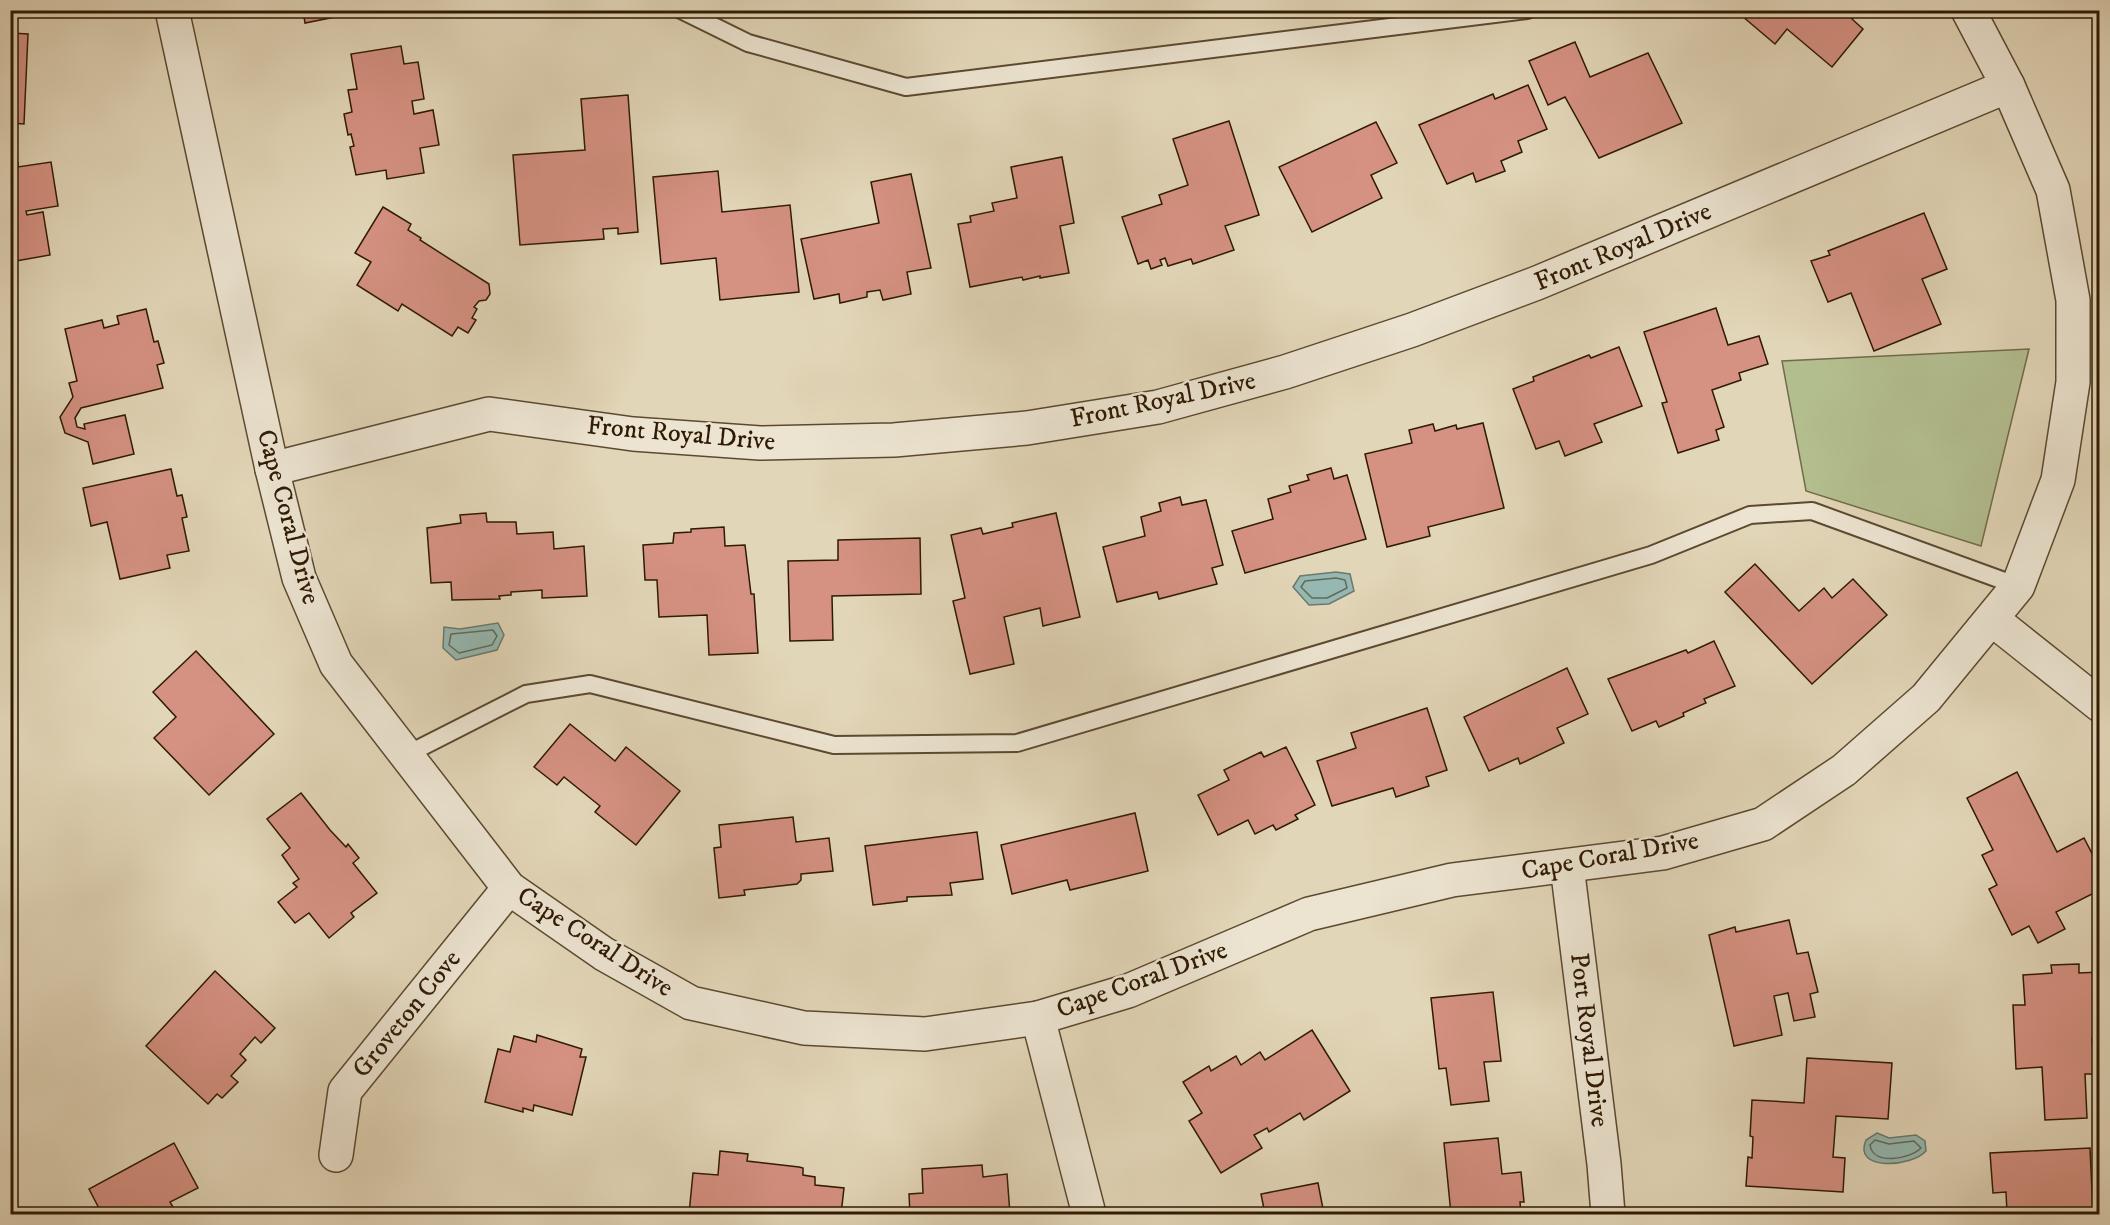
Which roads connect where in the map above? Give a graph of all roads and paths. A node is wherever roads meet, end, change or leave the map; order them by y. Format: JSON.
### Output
{"nodes":[{"id":1,"x":172,"y":10,"type":"edge"},
{"id":2,"x":681,"y":10,"type":"edge"},
{"id":3,"x":1527,"y":10,"type":"edge"},
{"id":4,"x":1968,"y":10,"type":"edge"},
{"id":5,"x":2008,"y":86,"type":"junction"},
{"id":6,"x":272,"y":469,"type":"junction"},
{"id":7,"x":2018,"y":586,"type":"junction"},
{"id":8,"x":1993,"y":620,"type":"junction"},
{"id":9,"x":2100,"y":705,"type":"edge"},
{"id":10,"x":404,"y":756,"type":"junction"},
{"id":11,"x":1567,"y":867,"type":"junction"},
{"id":12,"x":509,"y":888,"type":"junction"},
{"id":13,"x":1038,"y":1018,"type":"junction"},
{"id":14,"x":336,"y":1155,"type":"dead end"},
{"id":15,"x":1089,"y":1215,"type":"edge"},
{"id":16,"x":1608,"y":1215,"type":"edge"}],
"edges":[{"from":1,"to":6,"type":"street","name":"Cape Coral Drive"},
{"from":2,"to":3,"type":"lane"},
{"from":4,"to":5,"type":"street","name":"Cape Coral Drive"},
{"from":5,"to":6,"type":"street","name":"Front Royal Drive"},
{"from":5,"to":7,"type":"street","name":"Cape Coral Drive"},
{"from":6,"to":10,"type":"street","name":"Cape Coral Drive"},
{"from":7,"to":8,"type":"street","name":"Cape Coral Drive"},
{"from":7,"to":10,"type":"lane"},
{"from":8,"to":9,"type":"street"},
{"from":8,"to":11,"type":"street","name":"Cape Coral Drive"},
{"from":10,"to":12,"type":"street","name":"Cape Coral Drive"},
{"from":11,"to":13,"type":"street","name":"Cape Coral Drive"},
{"from":11,"to":16,"type":"street","name":"Port Royal Drive"},
{"from":12,"to":13,"type":"street","name":"Cape Coral Drive"},
{"from":12,"to":14,"type":"street","name":"Groveton Cove"},
{"from":13,"to":15,"type":"street"}]}
